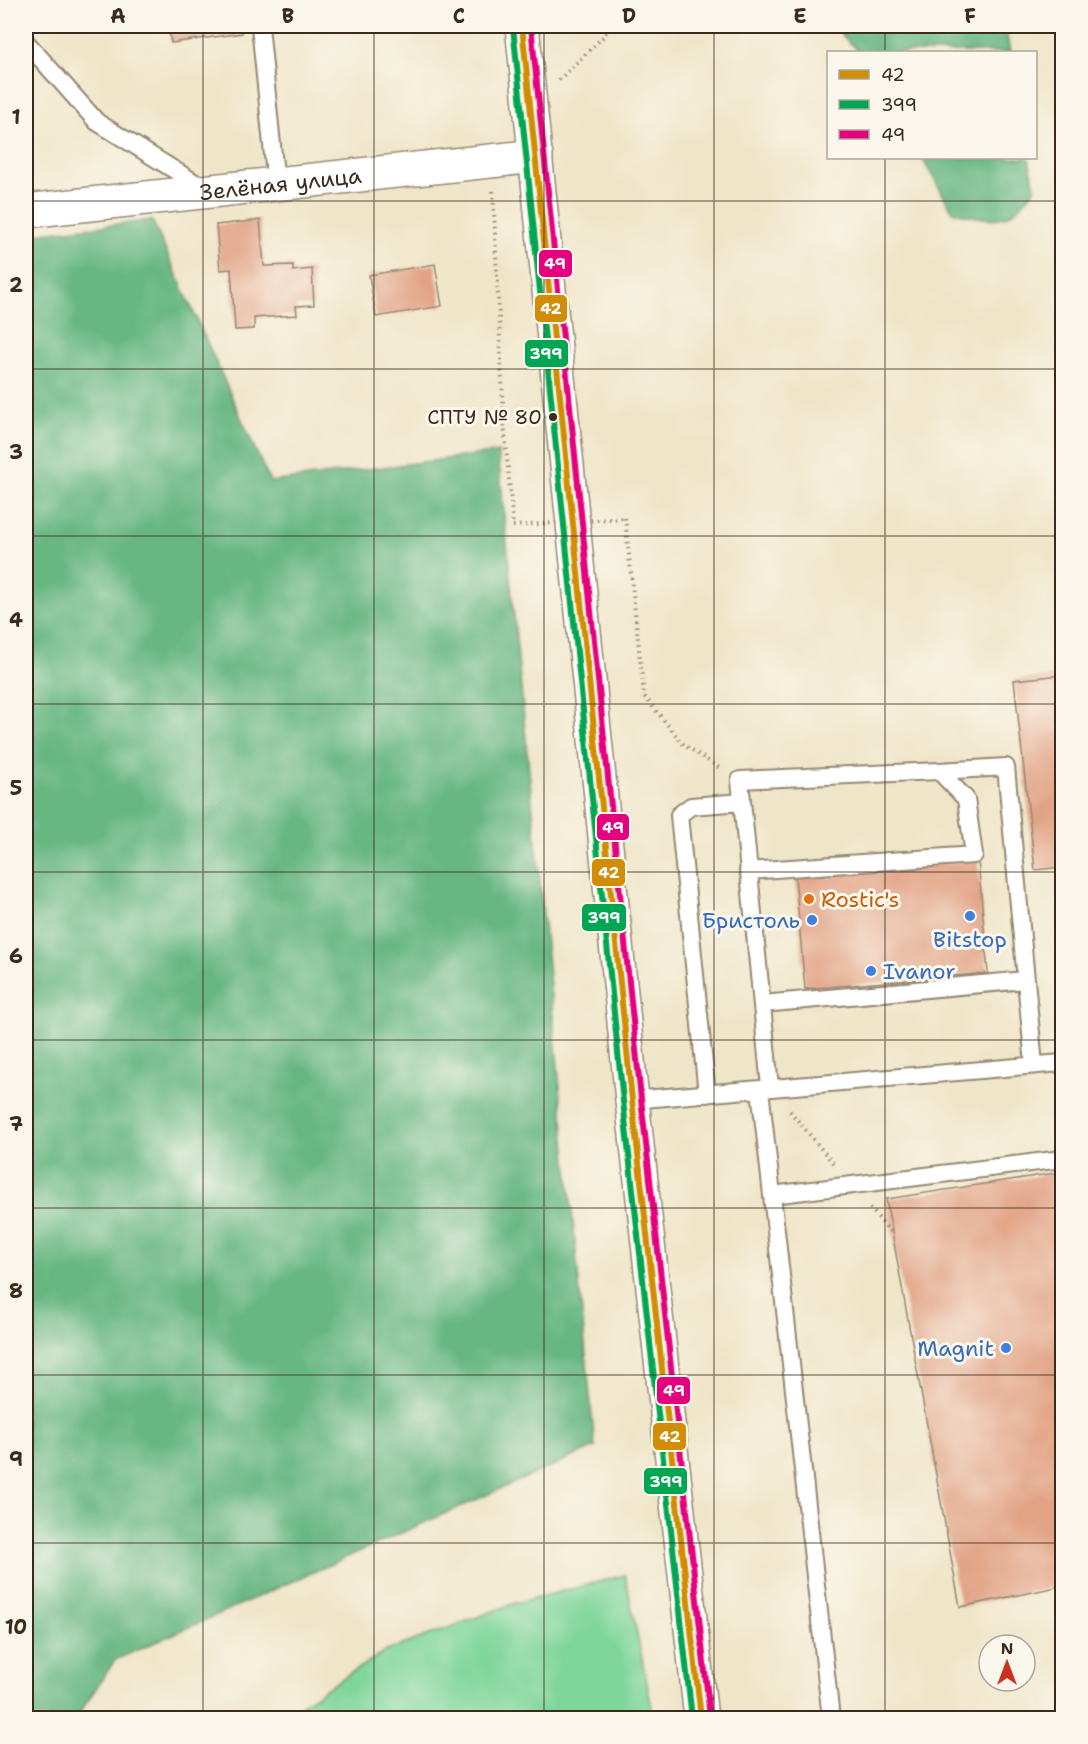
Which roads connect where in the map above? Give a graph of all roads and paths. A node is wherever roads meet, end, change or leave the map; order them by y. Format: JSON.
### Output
{"nodes":[{"id":1,"x":260,"y":26,"type":"edge"},
{"id":2,"x":522,"y":26,"type":"edge"},
{"id":3,"x":609,"y":26,"type":"edge"},
{"id":4,"x":26,"y":42,"type":"edge"},
{"id":5,"x":531,"y":108,"type":"junction"},
{"id":6,"x":536,"y":156,"type":"junction"},
{"id":7,"x":491,"y":161,"type":"junction"},
{"id":8,"x":276,"y":185,"type":"junction"},
{"id":9,"x":211,"y":192,"type":"junction"},
{"id":10,"x":26,"y":211,"type":"edge"},
{"id":11,"x":939,"y":771,"type":"junction"},
{"id":12,"x":740,"y":780,"type":"junction"},
{"id":13,"x":742,"y":802,"type":"junction"},
{"id":14,"x":748,"y":871,"type":"junction"},
{"id":15,"x":1026,"y":980,"type":"junction"},
{"id":16,"x":762,"y":1004,"type":"junction"},
{"id":17,"x":1062,"y":1063,"type":"edge"},
{"id":18,"x":1034,"y":1065,"type":"junction"},
{"id":19,"x":765,"y":1088,"type":"junction"},
{"id":20,"x":707,"y":1094,"type":"junction"},
{"id":21,"x":632,"y":1100,"type":"junction"},
{"id":22,"x":1062,"y":1158,"type":"edge"},
{"id":23,"x":772,"y":1195,"type":"junction"},
{"id":24,"x":701,"y":1719,"type":"edge"},
{"id":25,"x":831,"y":1719,"type":"edge"}],
"edges":[{"from":1,"to":8,"type":"lane"},
{"from":2,"to":5,"type":"main road"},
{"from":3,"to":5,"type":"path"},
{"from":4,"to":9,"type":"lane"},
{"from":5,"to":6,"type":"main road"},
{"from":6,"to":7,"type":"main road","name":"Зелёная улица"},
{"from":6,"to":21,"type":"main road"},
{"from":7,"to":8,"type":"main road","name":"Зелёная улица"},
{"from":7,"to":12,"type":"path","bridge":true},
{"from":8,"to":9,"type":"main road","name":"Зелёная улица"},
{"from":9,"to":10,"type":"main road","name":"Зелёная улица"},
{"from":11,"to":12,"type":"lane"},
{"from":11,"to":14,"type":"lane"},
{"from":11,"to":15,"type":"lane"},
{"from":12,"to":13,"type":"lane"},
{"from":13,"to":14,"type":"lane"},
{"from":13,"to":20,"type":"lane"},
{"from":14,"to":16,"type":"lane"},
{"from":15,"to":16,"type":"lane"},
{"from":15,"to":18,"type":"lane"},
{"from":16,"to":19,"type":"lane"},
{"from":17,"to":18,"type":"lane"},
{"from":18,"to":19,"type":"lane"},
{"from":19,"to":20,"type":"lane"},
{"from":19,"to":23,"type":"lane"},
{"from":20,"to":21,"type":"lane"},
{"from":21,"to":24,"type":"main road"},
{"from":22,"to":23,"type":"lane"},
{"from":23,"to":25,"type":"lane"}]}
